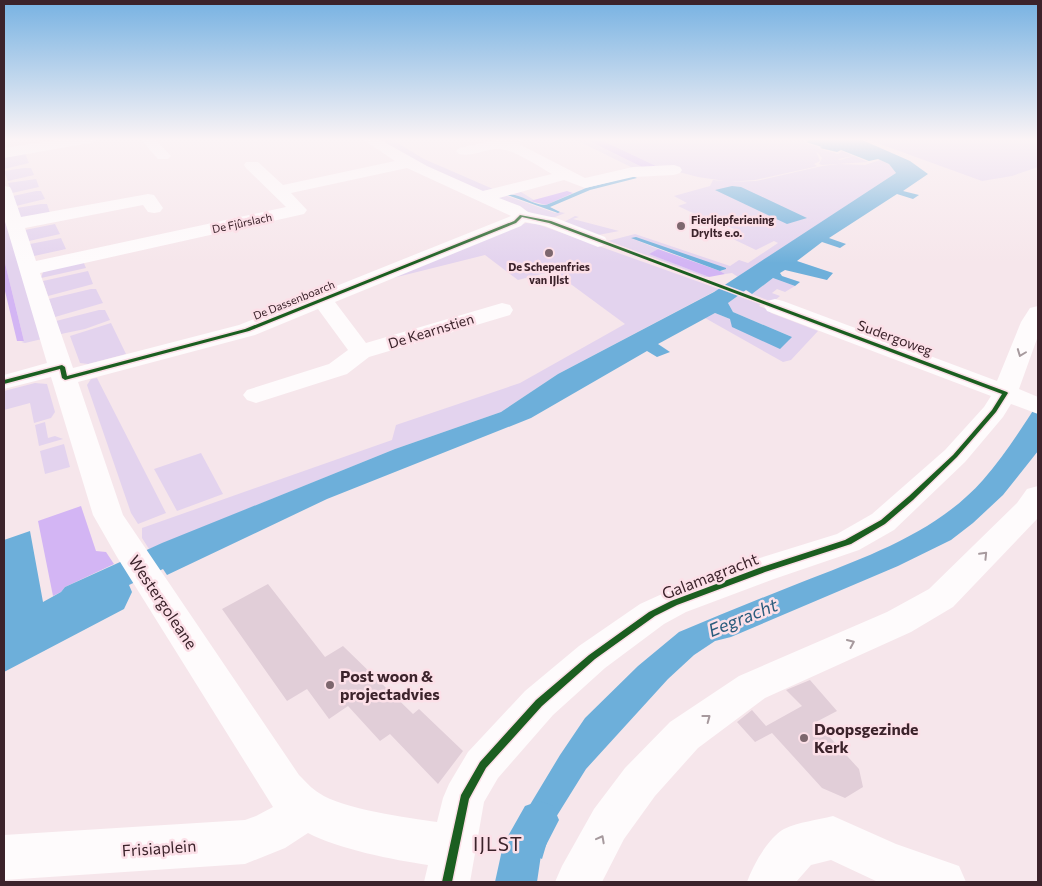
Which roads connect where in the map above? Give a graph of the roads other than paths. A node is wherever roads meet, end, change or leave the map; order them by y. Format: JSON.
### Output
{"nodes":[{"id":1,"x":268,"y":180,"type":"edge"},
{"id":2,"x":328,"y":180,"type":"edge"},
{"id":3,"x":446,"y":180,"type":"edge"},
{"id":4,"x":545,"y":180,"type":"edge"},
{"id":5,"x":579,"y":180,"type":"edge"},
{"id":6,"x":597,"y":180,"type":"edge"},
{"id":7,"x":4,"y":191,"type":"edge"},
{"id":8,"x":279,"y":191,"type":"junction"},
{"id":9,"x":481,"y":197,"type":"junction"},
{"id":10,"x":154,"y":208,"type":"dead end"},
{"id":11,"x":521,"y":216,"type":"junction"},
{"id":12,"x":15,"y":224,"type":"junction"},
{"id":13,"x":598,"y":240,"type":"dead end"},
{"id":14,"x":29,"y":269,"type":"junction"},
{"id":15,"x":322,"y":300,"type":"junction"},
{"id":16,"x":776,"y":306,"type":"dead end"},
{"id":17,"x":502,"y":310,"type":"dead end"},
{"id":18,"x":1038,"y":313,"type":"edge"},
{"id":19,"x":361,"y":352,"type":"junction"},
{"id":20,"x":64,"y":372,"type":"junction"},
{"id":21,"x":4,"y":382,"type":"edge"},
{"id":22,"x":256,"y":394,"type":"dead end"},
{"id":23,"x":1026,"y":401,"type":"edge"},
{"id":24,"x":1038,"y":496,"type":"edge"},
{"id":25,"x":304,"y":808,"type":"junction"},
{"id":26,"x":4,"y":858,"type":"edge"},
{"id":27,"x":451,"y":865,"type":"edge"},
{"id":28,"x":578,"y":882,"type":"edge"},
{"id":29,"x":770,"y":882,"type":"edge"},
{"id":30,"x":944,"y":882,"type":"edge"}],
"edges":[{"from":1,"to":8,"type":"street"},
{"from":2,"to":8,"type":"street"},
{"from":3,"to":9,"type":"street"},
{"from":4,"to":9,"type":"street"},
{"from":5,"to":6,"type":"street"},
{"from":7,"to":12,"type":"street","name":"Westergoleane"},
{"from":8,"to":14,"type":"street","name":"De Fjûrslach"},
{"from":9,"to":11,"type":"street"},
{"from":10,"to":12,"type":"street"},
{"from":11,"to":13,"type":"street"},
{"from":11,"to":15,"type":"street","name":"De Dassenboarch"},
{"from":12,"to":14,"type":"street","name":"Westergoleane"},
{"from":14,"to":20,"type":"street","name":"Westergoleane"},
{"from":15,"to":19,"type":"street"},
{"from":15,"to":20,"type":"street","name":"De Dassenboarch"},
{"from":16,"to":23,"type":"street","name":"Sudergoweg"},
{"from":17,"to":19,"type":"street","name":"De Kearnstien"},
{"from":18,"to":23,"type":"street","name":"Galamagracht","one_way":true},
{"from":19,"to":22,"type":"street","name":"De Kearnstien"},
{"from":20,"to":21,"type":"street","name":"De Dassenboarch"},
{"from":20,"to":25,"type":"street","name":"Westergoleane"},
{"from":23,"to":27,"type":"street","name":"Galamagracht"},
{"from":28,"to":24,"type":"street","one_way":true},
{"from":25,"to":26,"type":"street","name":"Frisiaplein"},
{"from":25,"to":27,"type":"street","name":"Westergoleane"},
{"from":29,"to":30,"type":"street"}]}
